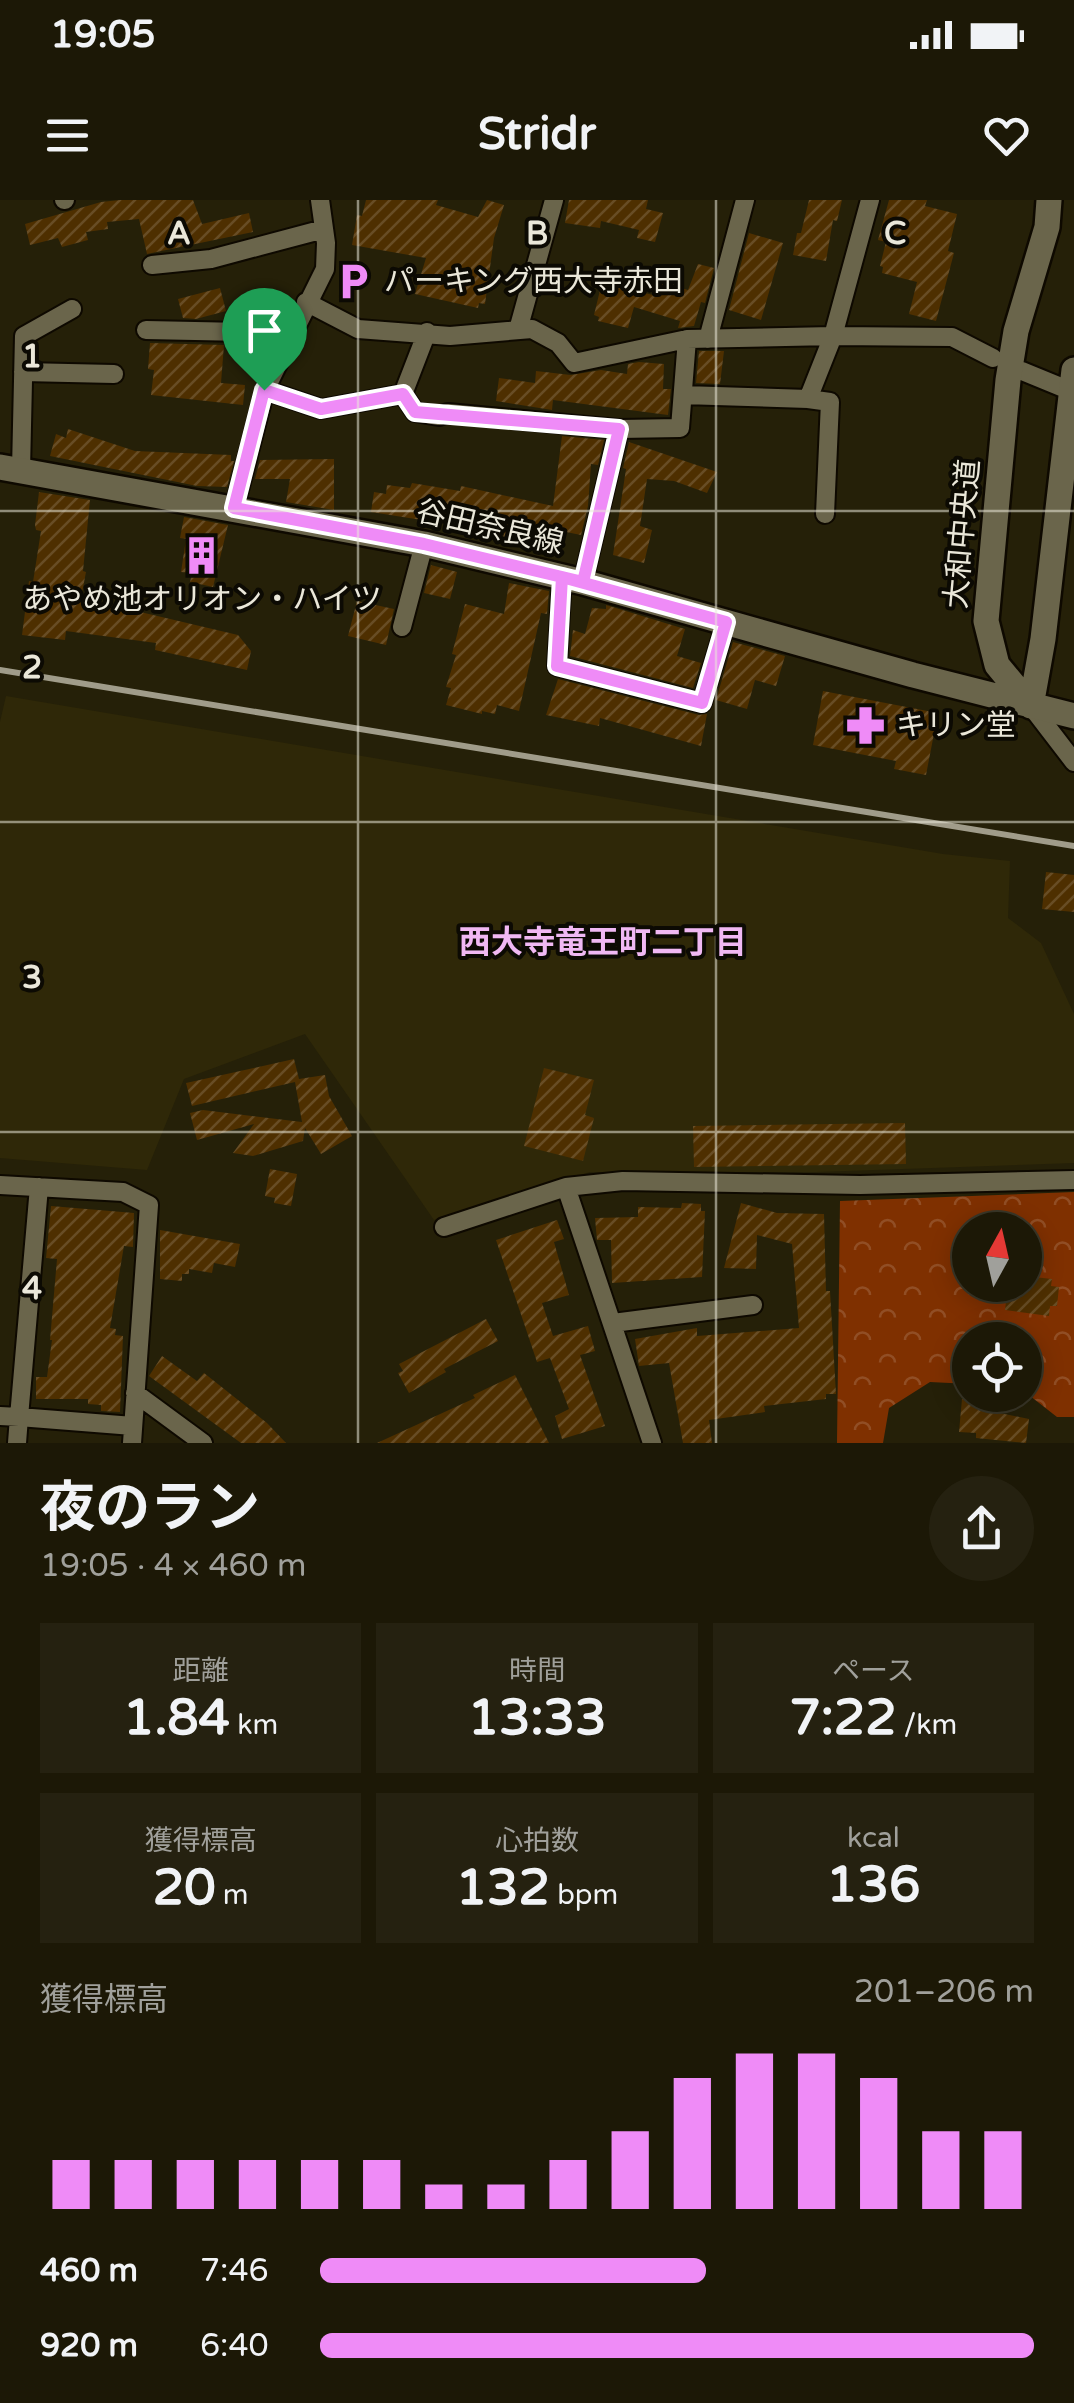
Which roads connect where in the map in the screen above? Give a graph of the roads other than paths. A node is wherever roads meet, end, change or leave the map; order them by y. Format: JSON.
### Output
{"nodes":[{"id":1,"x":320,"y":200,"type":"edge"},
{"id":2,"x":552,"y":200,"type":"edge"},
{"id":3,"x":745,"y":200,"type":"edge"},
{"id":4,"x":870,"y":200,"type":"edge"},
{"id":5,"x":1049,"y":200,"type":"edge"},
{"id":6,"x":324,"y":229,"type":"junction"},
{"id":7,"x":152,"y":265,"type":"dead end"},
{"id":8,"x":306,"y":302,"type":"junction"},
{"id":9,"x":72,"y":309,"type":"dead end"},
{"id":10,"x":146,"y":330,"type":"dead end"},
{"id":11,"x":518,"y":330,"type":"junction"},
{"id":12,"x":292,"y":332,"type":"junction"},
{"id":13,"x":427,"y":332,"type":"junction"},
{"id":14,"x":834,"y":336,"type":"junction"},
{"id":15,"x":687,"y":339,"type":"junction"},
{"id":16,"x":708,"y":339,"type":"junction"},
{"id":17,"x":993,"y":358,"type":"dead end"},
{"id":18,"x":1022,"y":371,"type":"dead end"},
{"id":19,"x":23,"y":372,"type":"junction"},
{"id":20,"x":114,"y":374,"type":"dead end"},
{"id":21,"x":1067,"y":378,"type":"edge"},
{"id":22,"x":264,"y":390,"type":"junction"},
{"id":23,"x":403,"y":394,"type":"junction"},
{"id":24,"x":683,"y":394,"type":"junction"},
{"id":25,"x":808,"y":399,"type":"junction"},
{"id":26,"x":619,"y":429,"type":"junction"},
{"id":27,"x":10,"y":468,"type":"edge"},
{"id":28,"x":234,"y":508,"type":"junction"},
{"id":29,"x":825,"y":514,"type":"dead end"},
{"id":30,"x":424,"y":544,"type":"junction"},
{"id":31,"x":573,"y":580,"type":"junction"},
{"id":32,"x":726,"y":622,"type":"junction"},
{"id":33,"x":402,"y":627,"type":"dead end"},
{"id":34,"x":1031,"y":706,"type":"junction"},
{"id":35,"x":1074,"y":716,"type":"edge"},
{"id":36,"x":1074,"y":762,"type":"edge"},
{"id":37,"x":1074,"y":1180,"type":"edge"},
{"id":38,"x":0,"y":1185,"type":"edge"},
{"id":39,"x":566,"y":1186,"type":"junction"},
{"id":40,"x":40,"y":1187,"type":"junction"},
{"id":41,"x":444,"y":1227,"type":"dead end"},
{"id":42,"x":753,"y":1306,"type":"dead end"},
{"id":43,"x":614,"y":1323,"type":"junction"},
{"id":44,"x":136,"y":1393,"type":"junction"},
{"id":45,"x":10,"y":1417,"type":"edge"},
{"id":46,"x":133,"y":1434,"type":"edge"},
{"id":47,"x":17,"y":1443,"type":"edge"},
{"id":48,"x":204,"y":1443,"type":"edge"},
{"id":49,"x":652,"y":1443,"type":"edge"}],
"edges":[{"from":1,"to":6,"type":"street"},
{"from":2,"to":11,"type":"street"},
{"from":3,"to":16,"type":"street"},
{"from":4,"to":14,"type":"street"},
{"from":5,"to":34,"type":"main road","name":"大和中央道"},
{"from":6,"to":7,"type":"street"},
{"from":6,"to":8,"type":"street"},
{"from":8,"to":12,"type":"street"},
{"from":8,"to":13,"type":"street"},
{"from":9,"to":19,"type":"street"},
{"from":10,"to":12,"type":"street"},
{"from":11,"to":13,"type":"street"},
{"from":11,"to":15,"type":"street"},
{"from":12,"to":22,"type":"street"},
{"from":13,"to":23,"type":"street"},
{"from":14,"to":16,"type":"street"},
{"from":14,"to":17,"type":"street"},
{"from":14,"to":25,"type":"street"},
{"from":15,"to":16,"type":"street"},
{"from":15,"to":24,"type":"street"},
{"from":18,"to":21,"type":"street"},
{"from":19,"to":20,"type":"street"},
{"from":19,"to":27,"type":"street"},
{"from":21,"to":34,"type":"main road"},
{"from":22,"to":23,"type":"street"},
{"from":22,"to":28,"type":"street"},
{"from":23,"to":26,"type":"street"},
{"from":24,"to":25,"type":"street"},
{"from":24,"to":26,"type":"street"},
{"from":25,"to":29,"type":"street"},
{"from":26,"to":31,"type":"street"},
{"from":27,"to":28,"type":"main road","name":"谷田奈良線"},
{"from":28,"to":30,"type":"main road","name":"谷田奈良線"},
{"from":30,"to":31,"type":"main road","name":"谷田奈良線"},
{"from":30,"to":33,"type":"street"},
{"from":31,"to":32,"type":"main road","name":"谷田奈良線"},
{"from":31,"to":32,"type":"street"},
{"from":32,"to":34,"type":"main road","name":"谷田奈良線"},
{"from":34,"to":35,"type":"main road","name":"谷田奈良線"},
{"from":34,"to":36,"type":"street"},
{"from":37,"to":39,"type":"street"},
{"from":38,"to":40,"type":"street"},
{"from":39,"to":41,"type":"street"},
{"from":39,"to":43,"type":"street"},
{"from":40,"to":44,"type":"street"},
{"from":40,"to":45,"type":"street"},
{"from":42,"to":43,"type":"street"},
{"from":43,"to":49,"type":"street"},
{"from":44,"to":46,"type":"street"},
{"from":44,"to":48,"type":"street"},
{"from":45,"to":46,"type":"street"},
{"from":45,"to":47,"type":"street"}]}
